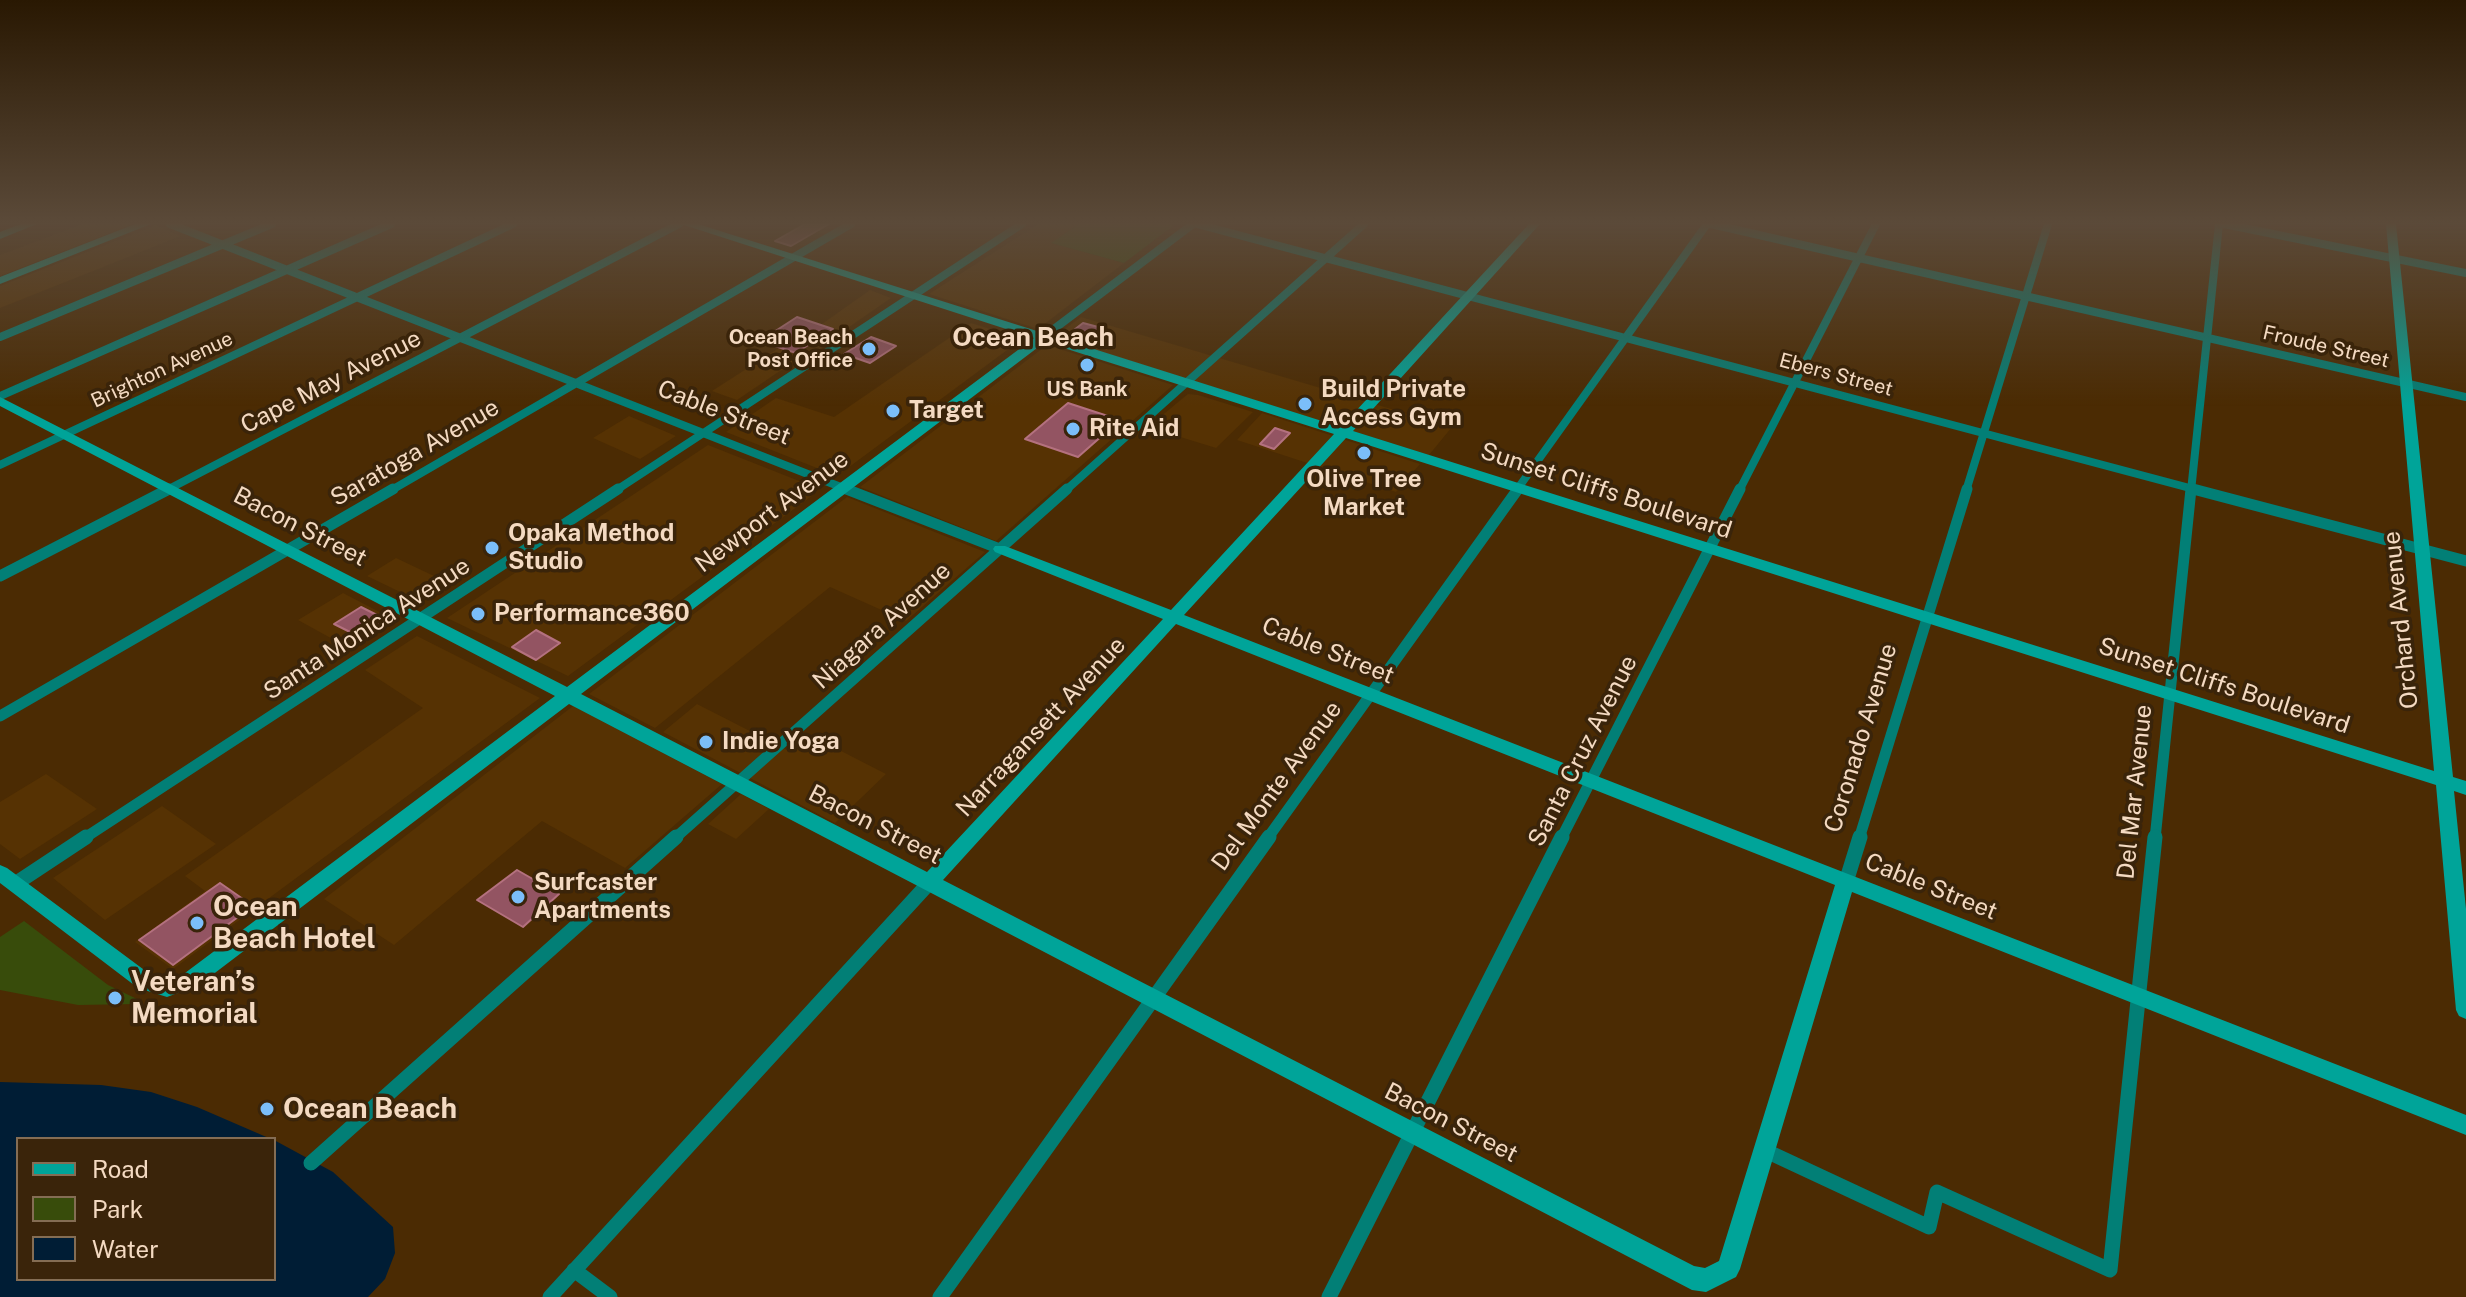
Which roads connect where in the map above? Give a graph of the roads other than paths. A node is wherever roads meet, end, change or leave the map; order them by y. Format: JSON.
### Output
{"nodes":[{"id":1,"x":127,"y":285,"type":"edge"},
{"id":2,"x":254,"y":285,"type":"edge"},
{"id":3,"x":323,"y":285,"type":"edge"},
{"id":4,"x":385,"y":285,"type":"edge"},
{"id":5,"x":563,"y":285,"type":"edge"},
{"id":6,"x":747,"y":285,"type":"edge"},
{"id":7,"x":876,"y":285,"type":"edge"},
{"id":8,"x":930,"y":285,"type":"edge"},
{"id":9,"x":1114,"y":285,"type":"edge"},
{"id":10,"x":1297,"y":285,"type":"edge"},
{"id":11,"x":1424,"y":285,"type":"edge"},
{"id":12,"x":1479,"y":285,"type":"edge"},
{"id":13,"x":1664,"y":285,"type":"edge"},
{"id":14,"x":1844,"y":285,"type":"edge"},
{"id":15,"x":1971,"y":285,"type":"edge"},
{"id":16,"x":2029,"y":285,"type":"edge"},
{"id":17,"x":2213,"y":285,"type":"edge"},
{"id":18,"x":2396,"y":285,"type":"edge"},
{"id":19,"x":912,"y":296,"type":"junction"},
{"id":20,"x":1468,"y":296,"type":"junction"},
{"id":21,"x":2025,"y":297,"type":"junction"},
{"id":22,"x":357,"y":298,"type":"junction"},
{"id":23,"x":0,"y":337,"type":"edge"},
{"id":24,"x":461,"y":338,"type":"junction"},
{"id":25,"x":1042,"y":338,"type":"junction"},
{"id":26,"x":1625,"y":338,"type":"junction"},
{"id":27,"x":2205,"y":338,"type":"junction"},
{"id":28,"x":575,"y":383,"type":"junction"},
{"id":29,"x":1186,"y":383,"type":"junction"},
{"id":30,"x":1796,"y":383,"type":"junction"},
{"id":31,"x":2404,"y":383,"type":"junction"},
{"id":32,"x":2466,"y":397,"type":"edge"},
{"id":33,"x":0,"y":398,"type":"edge"},
{"id":34,"x":1344,"y":433,"type":"junction"},
{"id":35,"x":1983,"y":433,"type":"junction"},
{"id":36,"x":702,"y":434,"type":"junction"},
{"id":37,"x":65,"y":435,"type":"junction"},
{"id":38,"x":0,"y":465,"type":"edge"},
{"id":39,"x":2189,"y":487,"type":"junction"},
{"id":40,"x":169,"y":488,"type":"junction"},
{"id":41,"x":844,"y":488,"type":"junction"},
{"id":42,"x":1518,"y":488,"type":"junction"},
{"id":43,"x":1000,"y":549,"type":"junction"},
{"id":44,"x":1711,"y":549,"type":"junction"},
{"id":45,"x":288,"y":550,"type":"junction"},
{"id":46,"x":2420,"y":550,"type":"junction"},
{"id":47,"x":2466,"y":561,"type":"edge"},
{"id":48,"x":0,"y":576,"type":"edge"},
{"id":49,"x":1927,"y":617,"type":"junction"},
{"id":50,"x":420,"y":618,"type":"junction"},
{"id":51,"x":1173,"y":618,"type":"junction"},
{"id":52,"x":2169,"y":694,"type":"junction"},
{"id":53,"x":1369,"y":695,"type":"junction"},
{"id":54,"x":569,"y":696,"type":"junction"},
{"id":55,"x":0,"y":716,"type":"edge"},
{"id":56,"x":2442,"y":781,"type":"junction"},
{"id":57,"x":1591,"y":782,"type":"junction"},
{"id":58,"x":738,"y":784,"type":"junction"},
{"id":59,"x":2466,"y":788,"type":"edge"},
{"id":60,"x":8,"y":878,"type":"edge"},
{"id":61,"x":930,"y":882,"type":"junction"},
{"id":62,"x":1846,"y":882,"type":"junction"},
{"id":63,"x":2138,"y":998,"type":"junction"},
{"id":64,"x":1153,"y":999,"type":"junction"},
{"id":65,"x":2466,"y":1010,"type":"edge"},
{"id":66,"x":2466,"y":1125,"type":"edge"},
{"id":67,"x":1411,"y":1132,"type":"junction"},
{"id":68,"x":1764,"y":1150,"type":"junction"},
{"id":69,"x":311,"y":1163,"type":"dead end"},
{"id":70,"x":1728,"y":1269,"type":"joint"},
{"id":71,"x":574,"y":1270,"type":"junction"},
{"id":72,"x":550,"y":1297,"type":"edge"},
{"id":73,"x":610,"y":1297,"type":"edge"},
{"id":74,"x":940,"y":1297,"type":"edge"},
{"id":75,"x":1329,"y":1297,"type":"edge"}],
"edges":[{"from":1,"to":23,"type":"street"},
{"from":2,"to":33,"type":"street"},
{"from":3,"to":22,"type":"street","name":"Cable Street"},
{"from":4,"to":22,"type":"street","name":"Brighton Avenue"},
{"from":5,"to":24,"type":"street","name":"Cape May Avenue"},
{"from":6,"to":28,"type":"street","name":"Saratoga Avenue"},
{"from":7,"to":19,"type":"street","name":"Sunset Cliffs Boulevard"},
{"from":8,"to":19,"type":"street","name":"Santa Monica Avenue"},
{"from":9,"to":25,"type":"street","name":"Newport Avenue"},
{"from":10,"to":29,"type":"street","name":"Niagara Avenue"},
{"from":11,"to":20,"type":"street","name":"Ebers Street"},
{"from":12,"to":20,"type":"street","name":"Narragansett Avenue"},
{"from":13,"to":26,"type":"street","name":"Del Monte Avenue"},
{"from":14,"to":30,"type":"street","name":"Santa Cruz Avenue"},
{"from":15,"to":21,"type":"street","name":"Froude Street"},
{"from":16,"to":21,"type":"street","name":"Coronado Avenue"},
{"from":17,"to":27,"type":"street","name":"Del Mar Avenue"},
{"from":18,"to":31,"type":"street","name":"Orchard Avenue"},
{"from":19,"to":25,"type":"street","name":"Sunset Cliffs Boulevard"},
{"from":19,"to":36,"type":"street","name":"Santa Monica Avenue"},
{"from":20,"to":26,"type":"street","name":"Ebers Street"},
{"from":20,"to":34,"type":"street","name":"Narragansett Avenue"},
{"from":21,"to":27,"type":"street","name":"Froude Street"},
{"from":21,"to":35,"type":"street","name":"Coronado Avenue"},
{"from":22,"to":24,"type":"street","name":"Cable Street"},
{"from":22,"to":37,"type":"street","name":"Brighton Avenue"},
{"from":24,"to":28,"type":"street","name":"Cable Street"},
{"from":24,"to":40,"type":"street","name":"Cape May Avenue"},
{"from":25,"to":29,"type":"street","name":"Sunset Cliffs Boulevard"},
{"from":25,"to":41,"type":"street","name":"Newport Avenue"},
{"from":26,"to":30,"type":"street","name":"Ebers Street"},
{"from":26,"to":42,"type":"street","name":"Del Monte Avenue"},
{"from":27,"to":31,"type":"street","name":"Froude Street"},
{"from":27,"to":39,"type":"street","name":"Del Mar Avenue"},
{"from":28,"to":36,"type":"street","name":"Cable Street"},
{"from":28,"to":45,"type":"street","name":"Saratoga Avenue"},
{"from":29,"to":34,"type":"street","name":"Sunset Cliffs Boulevard"},
{"from":29,"to":43,"type":"street","name":"Niagara Avenue"},
{"from":30,"to":35,"type":"street","name":"Ebers Street"},
{"from":30,"to":44,"type":"street","name":"Santa Cruz Avenue"},
{"from":31,"to":32,"type":"street","name":"Froude Street"},
{"from":31,"to":46,"type":"street","name":"Orchard Avenue"},
{"from":33,"to":37,"type":"street","name":"Bacon Street"},
{"from":34,"to":42,"type":"street","name":"Sunset Cliffs Boulevard"},
{"from":34,"to":51,"type":"street","name":"Narragansett Avenue"},
{"from":35,"to":39,"type":"street","name":"Ebers Street"},
{"from":35,"to":49,"type":"street","name":"Coronado Avenue"},
{"from":36,"to":41,"type":"street","name":"Cable Street"},
{"from":36,"to":50,"type":"street","name":"Santa Monica Avenue"},
{"from":37,"to":38,"type":"street","name":"Brighton Avenue"},
{"from":37,"to":40,"type":"street","name":"Bacon Street"},
{"from":39,"to":46,"type":"street","name":"Ebers Street"},
{"from":39,"to":52,"type":"street","name":"Del Mar Avenue"},
{"from":40,"to":45,"type":"street","name":"Bacon Street"},
{"from":40,"to":48,"type":"street","name":"Cape May Avenue"},
{"from":41,"to":43,"type":"street","name":"Cable Street"},
{"from":41,"to":54,"type":"street","name":"Newport Avenue"},
{"from":42,"to":44,"type":"street","name":"Sunset Cliffs Boulevard"},
{"from":42,"to":53,"type":"street","name":"Del Monte Avenue"},
{"from":43,"to":51,"type":"street","name":"Cable Street"},
{"from":43,"to":58,"type":"street","name":"Niagara Avenue"},
{"from":44,"to":49,"type":"street","name":"Sunset Cliffs Boulevard"},
{"from":44,"to":57,"type":"street","name":"Santa Cruz Avenue"},
{"from":45,"to":50,"type":"street","name":"Bacon Street"},
{"from":45,"to":55,"type":"street","name":"Saratoga Avenue"},
{"from":46,"to":47,"type":"street","name":"Ebers Street"},
{"from":46,"to":56,"type":"street","name":"Orchard Avenue"},
{"from":49,"to":52,"type":"street","name":"Sunset Cliffs Boulevard"},
{"from":49,"to":62,"type":"street","name":"Coronado Avenue"},
{"from":50,"to":54,"type":"street","name":"Bacon Street"},
{"from":50,"to":60,"type":"street","name":"Santa Monica Avenue"},
{"from":51,"to":53,"type":"street","name":"Cable Street"},
{"from":51,"to":61,"type":"street","name":"Narragansett Avenue"},
{"from":52,"to":56,"type":"street","name":"Sunset Cliffs Boulevard"},
{"from":52,"to":63,"type":"street","name":"Del Mar Avenue"},
{"from":53,"to":57,"type":"street","name":"Cable Street"},
{"from":53,"to":64,"type":"street","name":"Del Monte Avenue"},
{"from":54,"to":58,"type":"street","name":"Bacon Street"},
{"from":54,"to":60,"type":"street","name":"Newport Avenue"},
{"from":56,"to":59,"type":"street","name":"Sunset Cliffs Boulevard"},
{"from":56,"to":65,"type":"street","name":"Orchard Avenue"},
{"from":57,"to":62,"type":"street","name":"Cable Street"},
{"from":57,"to":67,"type":"street","name":"Santa Cruz Avenue"},
{"from":58,"to":61,"type":"street","name":"Bacon Street"},
{"from":58,"to":69,"type":"street","name":"Niagara Avenue"},
{"from":61,"to":64,"type":"street","name":"Bacon Street"},
{"from":61,"to":71,"type":"street","name":"Narragansett Avenue"},
{"from":62,"to":63,"type":"street","name":"Cable Street"},
{"from":62,"to":68,"type":"street","name":"Coronado Avenue"},
{"from":63,"to":66,"type":"street","name":"Cable Street"},
{"from":63,"to":68,"type":"street","name":"Del Mar Avenue"},
{"from":64,"to":67,"type":"street","name":"Bacon Street"},
{"from":64,"to":74,"type":"street","name":"Del Monte Avenue"},
{"from":67,"to":70,"type":"street","name":"Bacon Street"},
{"from":67,"to":75,"type":"street","name":"Santa Cruz Avenue"},
{"from":68,"to":70,"type":"street","name":"Coronado Avenue"},
{"from":71,"to":72,"type":"street","name":"Narragansett Avenue"},
{"from":71,"to":73,"type":"street"}]}
